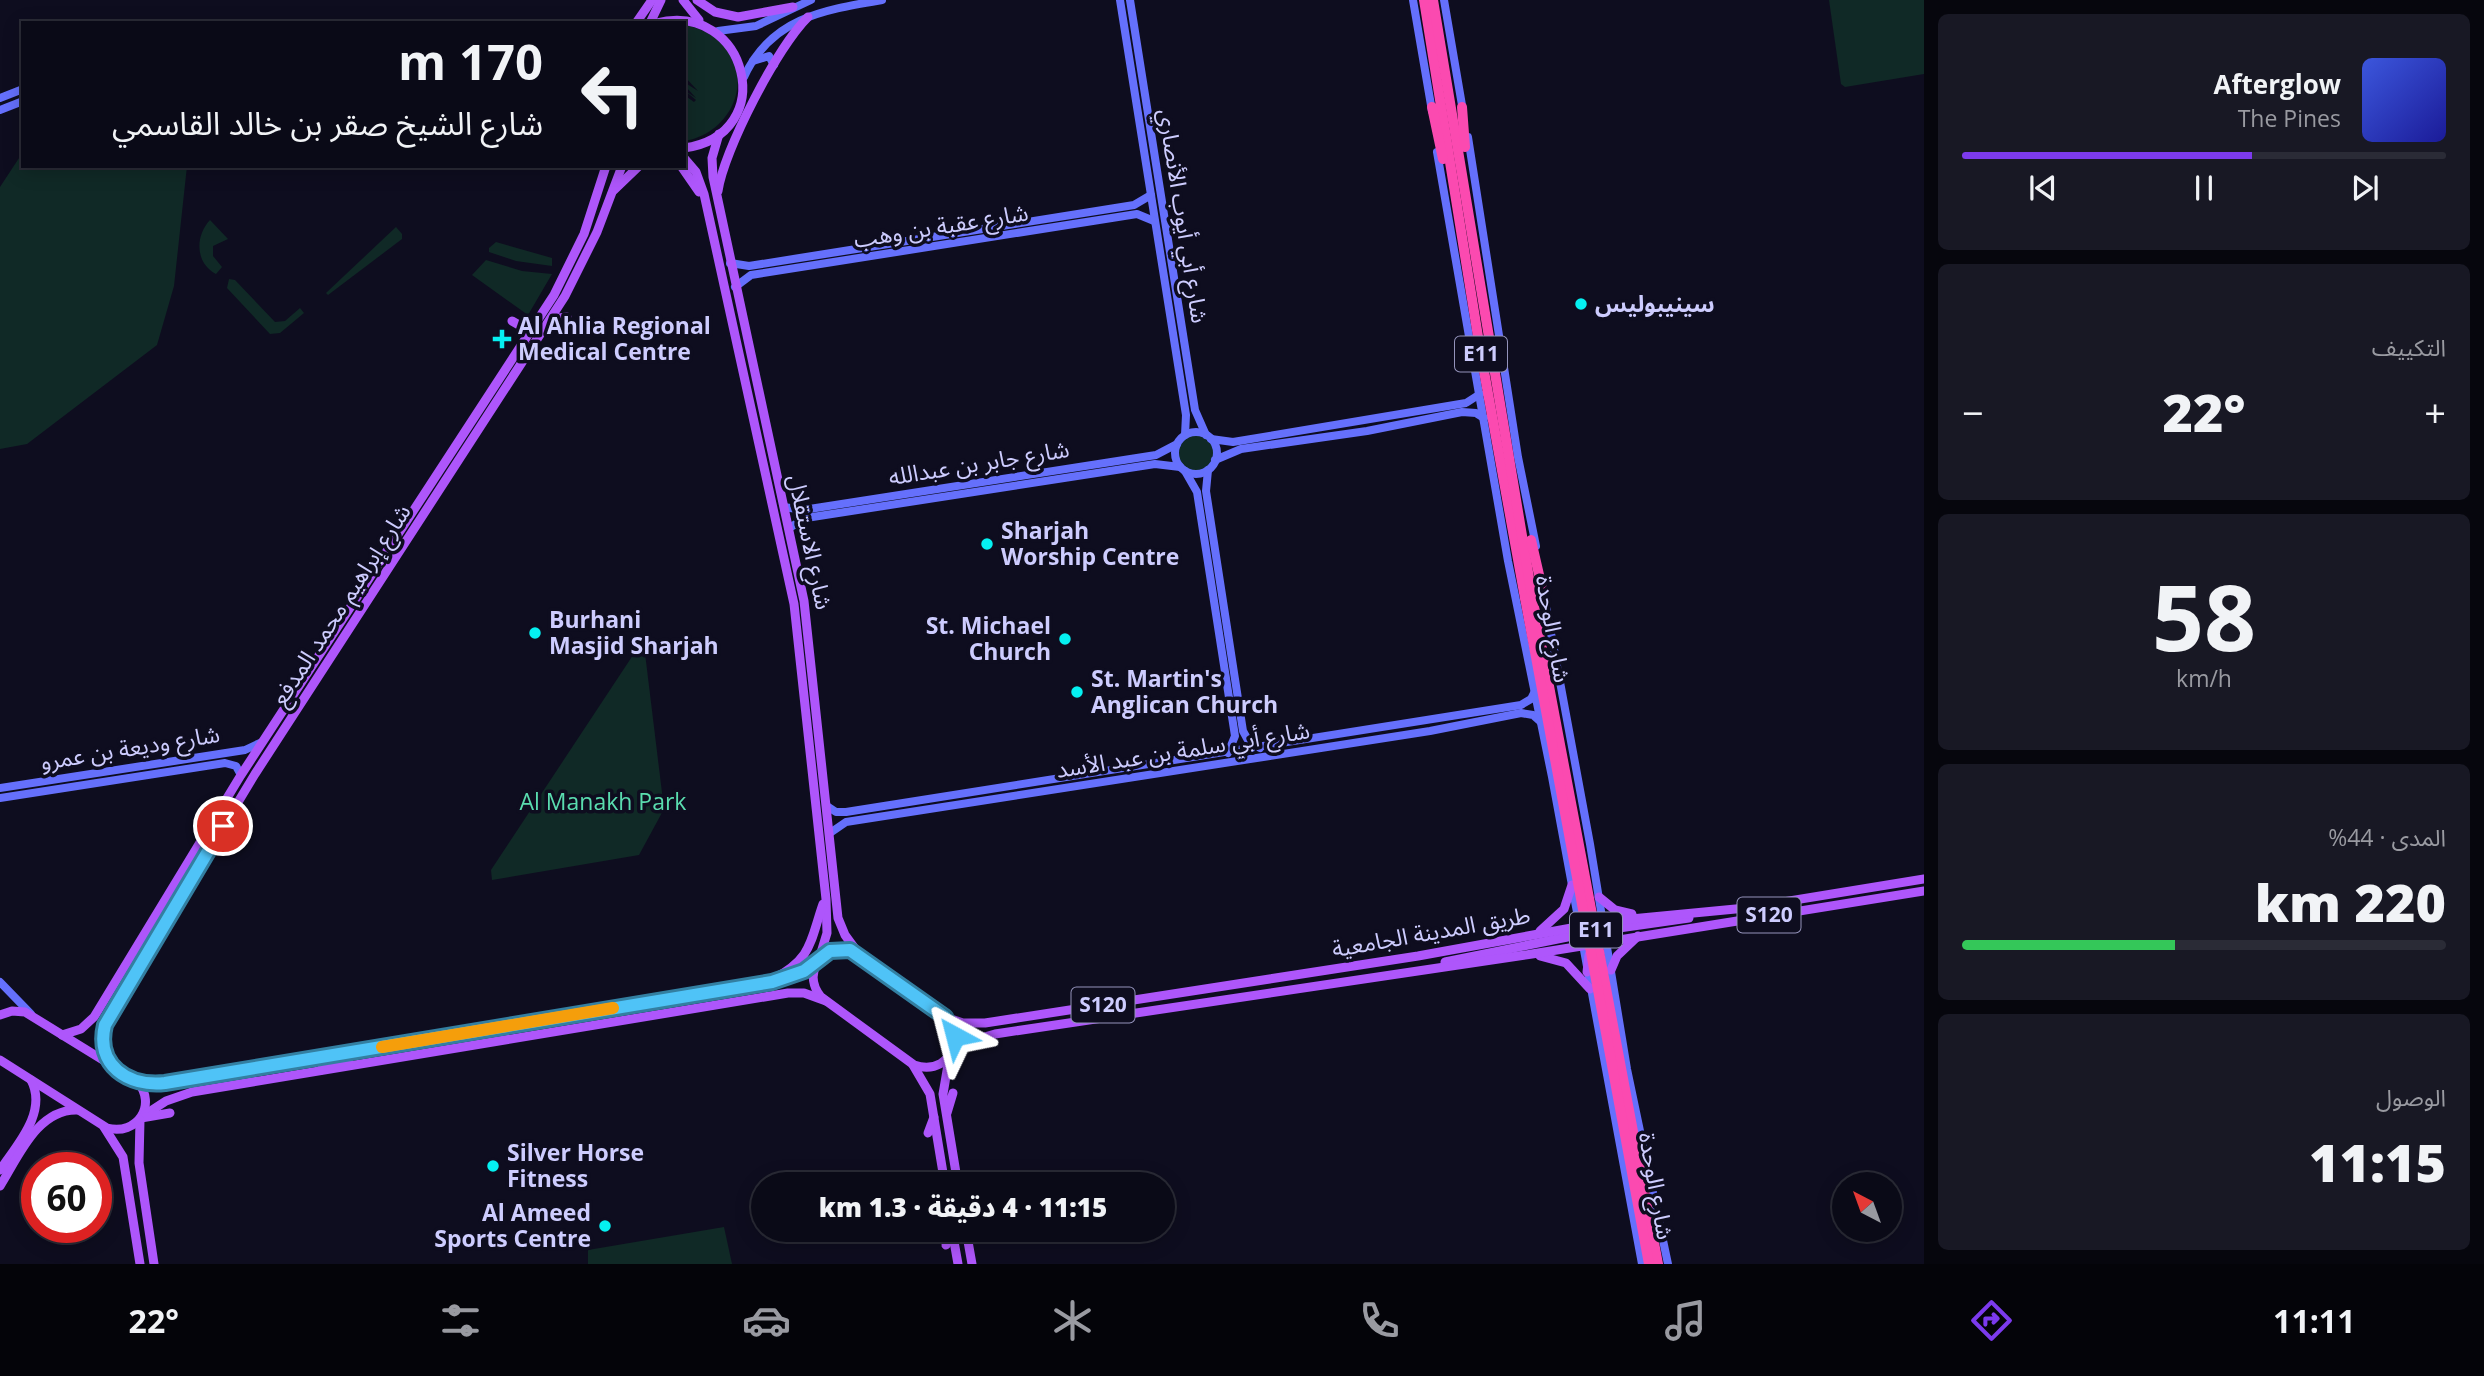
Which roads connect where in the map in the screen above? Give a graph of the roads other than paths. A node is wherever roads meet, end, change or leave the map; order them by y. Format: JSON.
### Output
{"nodes":[{"id":1,"x":652,"y":0,"type":"edge"},
{"id":2,"x":661,"y":0,"type":"edge"},
{"id":3,"x":683,"y":0,"type":"edge"},
{"id":4,"x":697,"y":0,"type":"edge"},
{"id":5,"x":811,"y":0,"type":"edge"},
{"id":6,"x":882,"y":0,"type":"edge"},
{"id":7,"x":1120,"y":0,"type":"edge"},
{"id":8,"x":1130,"y":0,"type":"edge"},
{"id":9,"x":1413,"y":0,"type":"edge"},
{"id":10,"x":1424,"y":0,"type":"edge"},
{"id":11,"x":1433,"y":0,"type":"edge"},
{"id":12,"x":1444,"y":0,"type":"edge"},
{"id":13,"x":793,"y":7,"type":"junction"},
{"id":14,"x":808,"y":17,"type":"junction"},
{"id":15,"x":637,"y":21,"type":"edge"},
{"id":16,"x":651,"y":21,"type":"edge"},
{"id":17,"x":664,"y":21,"type":"edge"},
{"id":18,"x":700,"y":22,"type":"junction"},
{"id":19,"x":718,"y":31,"type":"junction"},
{"id":20,"x":751,"y":63,"type":"junction"},
{"id":21,"x":774,"y":65,"type":"junction"},
{"id":22,"x":744,"y":78,"type":"junction"},
{"id":23,"x":21,"y":90,"type":"edge"},
{"id":24,"x":1,"y":97,"type":"edge"},
{"id":25,"x":21,"y":102,"type":"edge"},
{"id":26,"x":1447,"y":107,"type":"junction"},
{"id":27,"x":0,"y":110,"type":"edge"},
{"id":28,"x":719,"y":134,"type":"junction"},
{"id":29,"x":686,"y":148,"type":"edge"},
{"id":30,"x":686,"y":161,"type":"edge"},
{"id":31,"x":605,"y":168,"type":"edge"},
{"id":32,"x":621,"y":168,"type":"edge"},
{"id":33,"x":637,"y":168,"type":"edge"},
{"id":34,"x":683,"y":168,"type":"edge"},
{"id":35,"x":611,"y":194,"type":"junction"},
{"id":36,"x":1151,"y":195,"type":"junction"},
{"id":37,"x":717,"y":200,"type":"junction"},
{"id":38,"x":708,"y":209,"type":"junction"},
{"id":39,"x":1080,"y":213,"type":"junction"},
{"id":40,"x":1155,"y":221,"type":"junction"},
{"id":41,"x":1071,"y":224,"type":"junction"},
{"id":42,"x":1465,"y":226,"type":"junction"},
{"id":43,"x":820,"y":255,"type":"junction"},
{"id":44,"x":730,"y":263,"type":"junction"},
{"id":45,"x":806,"y":267,"type":"junction"},
{"id":46,"x":735,"y":287,"type":"junction"},
{"id":47,"x":567,"y":317,"type":"dead end"},
{"id":48,"x":551,"y":319,"type":"junction"},
{"id":49,"x":512,"y":321,"type":"dead end"},
{"id":50,"x":530,"y":331,"type":"junction"},
{"id":51,"x":1477,"y":350,"type":"junction"},
{"id":52,"x":513,"y":374,"type":"junction"},
{"id":53,"x":1480,"y":394,"type":"junction"},
{"id":54,"x":1454,"y":405,"type":"junction"},
{"id":55,"x":1434,"y":418,"type":"junction"},
{"id":56,"x":1484,"y":418,"type":"junction"},
{"id":57,"x":1185,"y":435,"type":"junction"},
{"id":58,"x":1208,"y":437,"type":"junction"},
{"id":59,"x":1177,"y":444,"type":"junction"},
{"id":60,"x":1215,"y":460,"type":"junction"},
{"id":61,"x":1183,"y":469,"type":"junction"},
{"id":62,"x":1208,"y":470,"type":"junction"},
{"id":63,"x":853,"y":502,"type":"junction"},
{"id":64,"x":784,"y":507,"type":"junction"},
{"id":65,"x":841,"y":513,"type":"junction"},
{"id":66,"x":789,"y":528,"type":"junction"},
{"id":67,"x":1530,"y":597,"type":"junction"},
{"id":68,"x":1224,"y":667,"type":"junction"},
{"id":69,"x":1536,"y":689,"type":"junction"},
{"id":70,"x":1238,"y":696,"type":"junction"},
{"id":71,"x":1480,"y":712,"type":"junction"},
{"id":72,"x":1468,"y":723,"type":"junction"},
{"id":73,"x":1542,"y":723,"type":"junction"},
{"id":74,"x":264,"y":740,"type":"junction"},
{"id":75,"x":1260,"y":748,"type":"junction"},
{"id":76,"x":1228,"y":753,"type":"junction"},
{"id":77,"x":201,"y":757,"type":"junction"},
{"id":78,"x":181,"y":771,"type":"junction"},
{"id":79,"x":241,"y":775,"type":"junction"},
{"id":80,"x":33,"y":783,"type":"junction"},
{"id":81,"x":0,"y":788,"type":"edge"},
{"id":82,"x":0,"y":796,"type":"edge"},
{"id":83,"x":827,"y":806,"type":"junction"},
{"id":84,"x":884,"y":807,"type":"junction"},
{"id":85,"x":817,"y":810,"type":"junction"},
{"id":86,"x":878,"y":817,"type":"junction"},
{"id":87,"x":211,"y":827,"type":"junction"},
{"id":88,"x":830,"y":833,"type":"junction"},
{"id":89,"x":201,"y":862,"type":"junction"},
{"id":90,"x":1924,"y":879,"type":"edge"},
{"id":91,"x":1572,"y":885,"type":"junction"},
{"id":92,"x":1924,"y":891,"type":"edge"},
{"id":93,"x":1599,"y":897,"type":"junction"},
{"id":94,"x":826,"y":899,"type":"junction"},
{"id":95,"x":1710,"y":911,"type":"junction"},
{"id":96,"x":1654,"y":915,"type":"junction"},
{"id":97,"x":1604,"y":926,"type":"junction"},
{"id":98,"x":1536,"y":933,"type":"junction"},
{"id":99,"x":1639,"y":935,"type":"junction"},
{"id":100,"x":1584,"y":938,"type":"junction"},
{"id":101,"x":1606,"y":941,"type":"junction"},
{"id":102,"x":1532,"y":954,"type":"junction"},
{"id":103,"x":861,"y":957,"type":"junction"},
{"id":104,"x":818,"y":960,"type":"junction"},
{"id":105,"x":1437,"y":967,"type":"junction"},
{"id":106,"x":1611,"y":970,"type":"junction"},
{"id":107,"x":1587,"y":972,"type":"joint"},
{"id":108,"x":0,"y":982,"type":"edge"},
{"id":109,"x":765,"y":984,"type":"junction"},
{"id":110,"x":1590,"y":989,"type":"junction"},
{"id":111,"x":713,"y":992,"type":"junction"},
{"id":112,"x":826,"y":1001,"type":"junction"},
{"id":113,"x":693,"y":1009,"type":"junction"},
{"id":114,"x":0,"y":1016,"type":"edge"},
{"id":115,"x":33,"y":1017,"type":"junction"},
{"id":116,"x":945,"y":1017,"type":"junction"},
{"id":117,"x":62,"y":1035,"type":"junction"},
{"id":118,"x":362,"y":1050,"type":"junction"},
{"id":119,"x":951,"y":1054,"type":"junction"},
{"id":120,"x":0,"y":1059,"type":"edge"},
{"id":121,"x":909,"y":1061,"type":"junction"},
{"id":122,"x":109,"y":1064,"type":"junction"},
{"id":123,"x":321,"y":1070,"type":"junction"},
{"id":124,"x":30,"y":1079,"type":"junction"},
{"id":125,"x":137,"y":1081,"type":"junction"},
{"id":126,"x":953,"y":1093,"type":"dead end"},
{"id":127,"x":79,"y":1111,"type":"junction"},
{"id":128,"x":170,"y":1113,"type":"dead end"},
{"id":129,"x":946,"y":1114,"type":"junction"},
{"id":130,"x":934,"y":1116,"type":"junction"},
{"id":131,"x":141,"y":1118,"type":"junction"},
{"id":132,"x":103,"y":1125,"type":"junction"},
{"id":133,"x":928,"y":1133,"type":"dead end"},
{"id":134,"x":954,"y":1157,"type":"junction"},
{"id":135,"x":964,"y":1163,"type":"dead end"},
{"id":136,"x":943,"y":1172,"type":"edge"},
{"id":137,"x":956,"y":1172,"type":"edge"},
{"id":138,"x":1,"y":1178,"type":"edge"},
{"id":139,"x":948,"y":1242,"type":"edge"},
{"id":140,"x":955,"y":1242,"type":"edge"},
{"id":141,"x":968,"y":1242,"type":"edge"},
{"id":142,"x":946,"y":1245,"type":"dead end"},
{"id":143,"x":140,"y":1264,"type":"edge"},
{"id":144,"x":153,"y":1264,"type":"edge"},
{"id":145,"x":958,"y":1264,"type":"edge"},
{"id":146,"x":972,"y":1264,"type":"edge"},
{"id":147,"x":1642,"y":1264,"type":"edge"},
{"id":148,"x":1649,"y":1264,"type":"edge"},
{"id":149,"x":1658,"y":1264,"type":"edge"},
{"id":150,"x":1668,"y":1264,"type":"edge"}],
"edges":[{"from":1,"to":15,"type":"main road"},
{"from":2,"to":16,"type":"main road"},
{"from":3,"to":18,"type":"main road"},
{"from":4,"to":13,"type":"main road"},
{"from":5,"to":13,"type":"street"},
{"from":6,"to":14,"type":"street"},
{"from":7,"to":36,"type":"street","name":"شارع أبي أيوب الأنصاري"},
{"from":8,"to":58,"type":"street","name":"شارع أبي أيوب الأنصاري"},
{"from":9,"to":26,"type":"street"},
{"from":10,"to":26,"type":"highway","name":"شارع الوحدة","number":"E11"},
{"from":11,"to":26,"type":"highway","name":"شارع الوحدة","number":"E11"},
{"from":12,"to":26,"type":"street"},
{"from":13,"to":19,"type":"street"},
{"from":14,"to":20,"type":"street"},
{"from":14,"to":21,"type":"main road"},
{"from":17,"to":18,"type":"main road"},
{"from":18,"to":19,"type":"main road"},
{"from":19,"to":22,"type":"main road"},
{"from":20,"to":21,"type":"street"},
{"from":20,"to":22,"type":"street"},
{"from":21,"to":37,"type":"main road"},
{"from":22,"to":28,"type":"main road"},
{"from":23,"to":24,"type":"street"},
{"from":25,"to":27,"type":"street"},
{"from":26,"to":42,"type":"highway","name":"شارع الوحدة","number":"E11"},
{"from":26,"to":42,"type":"highway"},
{"from":26,"to":51,"type":"street"},
{"from":26,"to":67,"type":"street"},
{"from":28,"to":29,"type":"main road"},
{"from":28,"to":37,"type":"main road","name":"شارع الاستقلال"},
{"from":30,"to":38,"type":"main road","name":"شارع الاستقلال"},
{"from":31,"to":50,"type":"main road","name":"شارع إبراهيم محمد المدفع"},
{"from":32,"to":35,"type":"main road","name":"شارع إبراهيم محمد المدفع"},
{"from":33,"to":35,"type":"main road"},
{"from":34,"to":38,"type":"main road"},
{"from":35,"to":48,"type":"main road","name":"شارع إبراهيم محمد المدفع"},
{"from":36,"to":39,"type":"street","name":"شارع عقبة بن وهب"},
{"from":36,"to":40,"type":"street","name":"شارع أبي أيوب الأنصاري"},
{"from":37,"to":44,"type":"main road","name":"شارع الاستقلال"},
{"from":38,"to":85,"type":"main road","name":"شارع الاستقلال"},
{"from":39,"to":41,"type":"street"},
{"from":39,"to":43,"type":"street","name":"شارع عقبة بن وهب"},
{"from":40,"to":41,"type":"street","name":"شارع عقبة بن وهب"},
{"from":40,"to":57,"type":"street","name":"شارع أبي أيوب الأنصاري"},
{"from":41,"to":45,"type":"street","name":"شارع عقبة بن وهب"},
{"from":42,"to":51,"type":"highway","name":"شارع الوحدة","number":"E11"},
{"from":42,"to":67,"type":"highway","name":"شارع الوحدة","number":"E11"},
{"from":43,"to":44,"type":"street","name":"شارع عقبة بن وهب"},
{"from":43,"to":45,"type":"street"},
{"from":44,"to":46,"type":"main road","name":"شارع الاستقلال"},
{"from":45,"to":46,"type":"street","name":"شارع عقبة بن وهب"},
{"from":46,"to":64,"type":"main road","name":"شارع الاستقلال"},
{"from":47,"to":48,"type":"main road"},
{"from":48,"to":52,"type":"main road","name":"شارع إبراهيم محمد المدفع"},
{"from":49,"to":50,"type":"main road"},
{"from":50,"to":52,"type":"main road"},
{"from":50,"to":74,"type":"main road","name":"شارع إبراهيم محمد المدفع"},
{"from":51,"to":53,"type":"street"},
{"from":51,"to":67,"type":"highway","name":"شارع الوحدة","number":"E11"},
{"from":52,"to":89,"type":"main road","name":"شارع إبراهيم محمد المدفع"},
{"from":53,"to":54,"type":"street"},
{"from":53,"to":56,"type":"street"},
{"from":54,"to":55,"type":"street"},
{"from":54,"to":58,"type":"street"},
{"from":55,"to":56,"type":"street"},
{"from":55,"to":60,"type":"street"},
{"from":56,"to":67,"type":"street"},
{"from":57,"to":58,"type":"street"},
{"from":57,"to":59,"type":"street"},
{"from":58,"to":60,"type":"street"},
{"from":59,"to":61,"type":"street"},
{"from":59,"to":63,"type":"street","name":"شارع جابر بن عبدالله"},
{"from":60,"to":62,"type":"street"},
{"from":61,"to":62,"type":"street"},
{"from":61,"to":65,"type":"street","name":"شارع جابر بن عبدالله"},
{"from":61,"to":68,"type":"street"},
{"from":62,"to":70,"type":"street"},
{"from":63,"to":64,"type":"street","name":"شارع جابر بن عبدالله"},
{"from":63,"to":65,"type":"street"},
{"from":64,"to":66,"type":"main road","name":"شارع الاستقلال"},
{"from":65,"to":66,"type":"street","name":"شارع جابر بن عبدالله"},
{"from":66,"to":83,"type":"main road","name":"شارع الاستقلال"},
{"from":67,"to":69,"type":"street"},
{"from":67,"to":93,"type":"street"},
{"from":67,"to":148,"type":"highway","name":"شارع الوحدة","number":"E11","bridge":true},
{"from":67,"to":149,"type":"highway","name":"شارع الوحدة","number":"E11","bridge":true},
{"from":68,"to":70,"type":"street"},
{"from":68,"to":76,"type":"street"},
{"from":69,"to":71,"type":"street","name":"شارع أبي سلمة بن عبد الأسد"},
{"from":69,"to":73,"type":"street"},
{"from":70,"to":75,"type":"street"},
{"from":71,"to":72,"type":"street"},
{"from":71,"to":75,"type":"street","name":"شارع أبي سلمة بن عبد الأسد"},
{"from":72,"to":73,"type":"street","name":"شارع أبي سلمة بن عبد الأسد"},
{"from":72,"to":86,"type":"street","name":"شارع أبي سلمة بن عبد الأسد"},
{"from":73,"to":91,"type":"street"},
{"from":74,"to":77,"type":"street","name":"شارع وديعة بن عمرو"},
{"from":74,"to":79,"type":"main road","name":"شارع إبراهيم محمد المدفع"},
{"from":75,"to":76,"type":"street","name":"شارع أبي سلمة بن عبد الأسد"},
{"from":76,"to":84,"type":"street","name":"شارع أبي سلمة بن عبد الأسد"},
{"from":77,"to":78,"type":"street"},
{"from":77,"to":80,"type":"street","name":"شارع وديعة بن عمرو"},
{"from":78,"to":79,"type":"street","name":"شارع وديعة بن عمرو"},
{"from":78,"to":82,"type":"street","name":"شارع وديعة بن عمرو"},
{"from":79,"to":87,"type":"main road","name":"شارع إبراهيم محمد المدفع"},
{"from":80,"to":81,"type":"street","name":"شارع وديعة بن عمرو"},
{"from":80,"to":82,"type":"street"},
{"from":83,"to":84,"type":"street","name":"شارع أبي سلمة بن عبد الأسد"},
{"from":83,"to":88,"type":"main road","name":"شارع الاستقلال"},
{"from":84,"to":86,"type":"street"},
{"from":85,"to":88,"type":"main road"},
{"from":85,"to":94,"type":"main road","name":"شارع الاستقلال"},
{"from":86,"to":88,"type":"street","name":"شارع أبي سلمة بن عبد الأسد"},
{"from":87,"to":89,"type":"main road"},
{"from":87,"to":117,"type":"main road","name":"شارع إبراهيم محمد المدفع"},
{"from":88,"to":103,"type":"main road","name":"شارع الاستقلال"},
{"from":89,"to":122,"type":"main road","name":"شارع إبراهيم محمد المدفع"},
{"from":90,"to":95,"type":"main road","number":"S120"},
{"from":91,"to":98,"type":"main road"},
{"from":91,"to":100,"type":"street"},
{"from":92,"to":99,"type":"main road","name":"طريق المدينة الجامعية","number":"S120"},
{"from":93,"to":96,"type":"main road"},
{"from":93,"to":97,"type":"street"},
{"from":94,"to":104,"type":"main road","name":"شارع الاستقلال"},
{"from":94,"to":109,"type":"main road"},
{"from":95,"to":96,"type":"main road","number":"S120"},
{"from":95,"to":97,"type":"main road"},
{"from":96,"to":97,"type":"main road","number":"S120"},
{"from":97,"to":100,"type":"main road"},
{"from":97,"to":101,"type":"street"},
{"from":98,"to":100,"type":"main road","name":"طريق المدينة الجامعية","number":"S120"},
{"from":98,"to":116,"type":"main road","name":"طريق المدينة الجامعية","number":"S120"},
{"from":99,"to":101,"type":"main road","name":"طريق المدينة الجامعية","number":"S120"},
{"from":99,"to":106,"type":"main road"},
{"from":100,"to":101,"type":"main road","name":"طريق المدينة الجامعية","number":"S120"},
{"from":100,"to":102,"type":"main road","name":"طريق المدينة الجامعية","number":"S120"},
{"from":100,"to":105,"type":"main road"},
{"from":100,"to":107,"type":"main road"},
{"from":101,"to":106,"type":"street"},
{"from":102,"to":105,"type":"main road","name":"طريق المدينة الجامعية","number":"S120"},
{"from":102,"to":110,"type":"main road"},
{"from":103,"to":104,"type":"main road"},
{"from":103,"to":116,"type":"main road"},
{"from":104,"to":109,"type":"main road"},
{"from":104,"to":112,"type":"main road","name":"شارع الاستقلال"},
{"from":105,"to":119,"type":"main road","name":"طريق المدينة الجامعية","number":"S120"},
{"from":106,"to":150,"type":"street"},
{"from":107,"to":110,"type":"street"},
{"from":108,"to":115,"type":"street"},
{"from":109,"to":111,"type":"main road"},
{"from":110,"to":147,"type":"street"},
{"from":111,"to":113,"type":"main road"},
{"from":111,"to":118,"type":"main road"},
{"from":112,"to":113,"type":"main road"},
{"from":112,"to":121,"type":"main road"},
{"from":113,"to":123,"type":"main road"},
{"from":114,"to":115,"type":"main road"},
{"from":115,"to":117,"type":"main road"},
{"from":116,"to":119,"type":"main road"},
{"from":117,"to":122,"type":"main road"},
{"from":118,"to":123,"type":"main road"},
{"from":118,"to":125,"type":"main road"},
{"from":119,"to":121,"type":"main road","name":"طريق المدينة الجامعية"},
{"from":119,"to":129,"type":"main road"},
{"from":120,"to":124,"type":"main road"},
{"from":121,"to":130,"type":"main road"},
{"from":122,"to":125,"type":"main road"},
{"from":123,"to":131,"type":"main road"},
{"from":124,"to":127,"type":"main road"},
{"from":124,"to":138,"type":"main road"},
{"from":125,"to":131,"type":"main road"},
{"from":126,"to":129,"type":"main road"},
{"from":127,"to":132,"type":"main road"},
{"from":127,"to":138,"type":"main road"},
{"from":128,"to":131,"type":"main road"},
{"from":129,"to":134,"type":"main road"},
{"from":130,"to":133,"type":"main road"},
{"from":130,"to":136,"type":"main road"},
{"from":131,"to":132,"type":"main road"},
{"from":131,"to":144,"type":"main road"},
{"from":132,"to":143,"type":"main road"},
{"from":134,"to":135,"type":"main road"},
{"from":134,"to":137,"type":"main road"},
{"from":139,"to":142,"type":"main road"},
{"from":140,"to":145,"type":"main road"},
{"from":141,"to":146,"type":"main road"}]}
